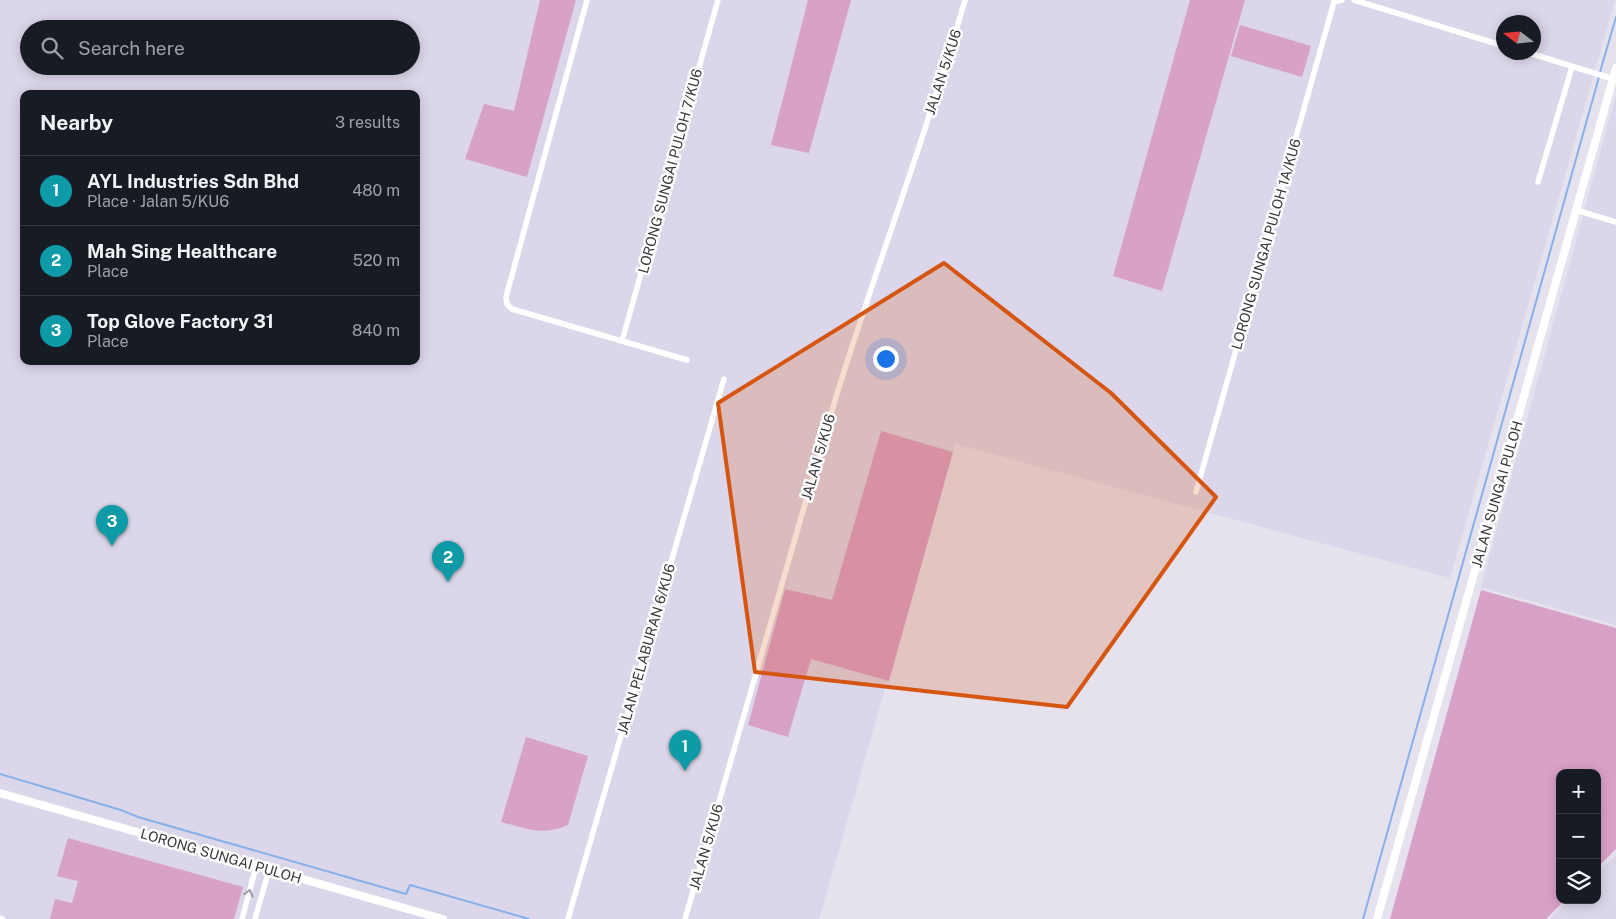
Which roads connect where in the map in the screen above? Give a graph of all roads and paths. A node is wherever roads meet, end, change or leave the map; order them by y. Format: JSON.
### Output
{"nodes":[{"id":1,"x":587,"y":0,"type":"edge"},
{"id":2,"x":718,"y":0,"type":"edge"},
{"id":3,"x":965,"y":0,"type":"edge"},
{"id":4,"x":1342,"y":0,"type":"edge"},
{"id":5,"x":1354,"y":0,"type":"edge"},
{"id":6,"x":1496,"y":44,"type":"edge"},
{"id":7,"x":1541,"y":57,"type":"edge"},
{"id":8,"x":1572,"y":67,"type":"junction"},
{"id":9,"x":1616,"y":68,"type":"edge"},
{"id":10,"x":1609,"y":78,"type":"junction"},
{"id":11,"x":1538,"y":182,"type":"dead end"},
{"id":12,"x":1576,"y":210,"type":"junction"},
{"id":13,"x":1616,"y":222,"type":"edge"},
{"id":14,"x":622,"y":341,"type":"junction"},
{"id":15,"x":687,"y":360,"type":"dead end"},
{"id":16,"x":724,"y":379,"type":"dead end"},
{"id":17,"x":1196,"y":492,"type":"dead end"},
{"id":18,"x":0,"y":794,"type":"edge"},
{"id":19,"x":256,"y":866,"type":"junction"},
{"id":20,"x":269,"y":870,"type":"junction"},
{"id":21,"x":242,"y":919,"type":"edge"},
{"id":22,"x":255,"y":919,"type":"edge"},
{"id":23,"x":443,"y":919,"type":"edge"},
{"id":24,"x":568,"y":919,"type":"edge"},
{"id":25,"x":685,"y":919,"type":"edge"},
{"id":26,"x":1377,"y":919,"type":"edge"}],
"edges":[{"from":1,"to":14,"type":"street"},
{"from":2,"to":14,"type":"street","name":"LORONG SUNGAI PULOH 7/KU6"},
{"from":3,"to":25,"type":"street","name":"JALAN 5/KU6"},
{"from":4,"to":17,"type":"street","name":"LORONG SUNGAI PULOH 1A/KU6"},
{"from":5,"to":6,"type":"street"},
{"from":7,"to":8,"type":"street"},
{"from":8,"to":10,"type":"street"},
{"from":8,"to":11,"type":"street"},
{"from":9,"to":10,"type":"street","name":"JALAN SUNGAI PULOH"},
{"from":10,"to":12,"type":"street","name":"JALAN SUNGAI PULOH"},
{"from":12,"to":13,"type":"street"},
{"from":12,"to":26,"type":"street","name":"JALAN SUNGAI PULOH"},
{"from":14,"to":15,"type":"street"},
{"from":16,"to":24,"type":"street","name":"JALAN PELABURAN 6/KU6"},
{"from":18,"to":19,"type":"street","name":"LORONG SUNGAI PULOH"},
{"from":19,"to":20,"type":"street","name":"LORONG SUNGAI PULOH"},
{"from":21,"to":19,"type":"street","one_way":true},
{"from":20,"to":22,"type":"street"},
{"from":20,"to":23,"type":"street","name":"LORONG SUNGAI PULOH"}]}
